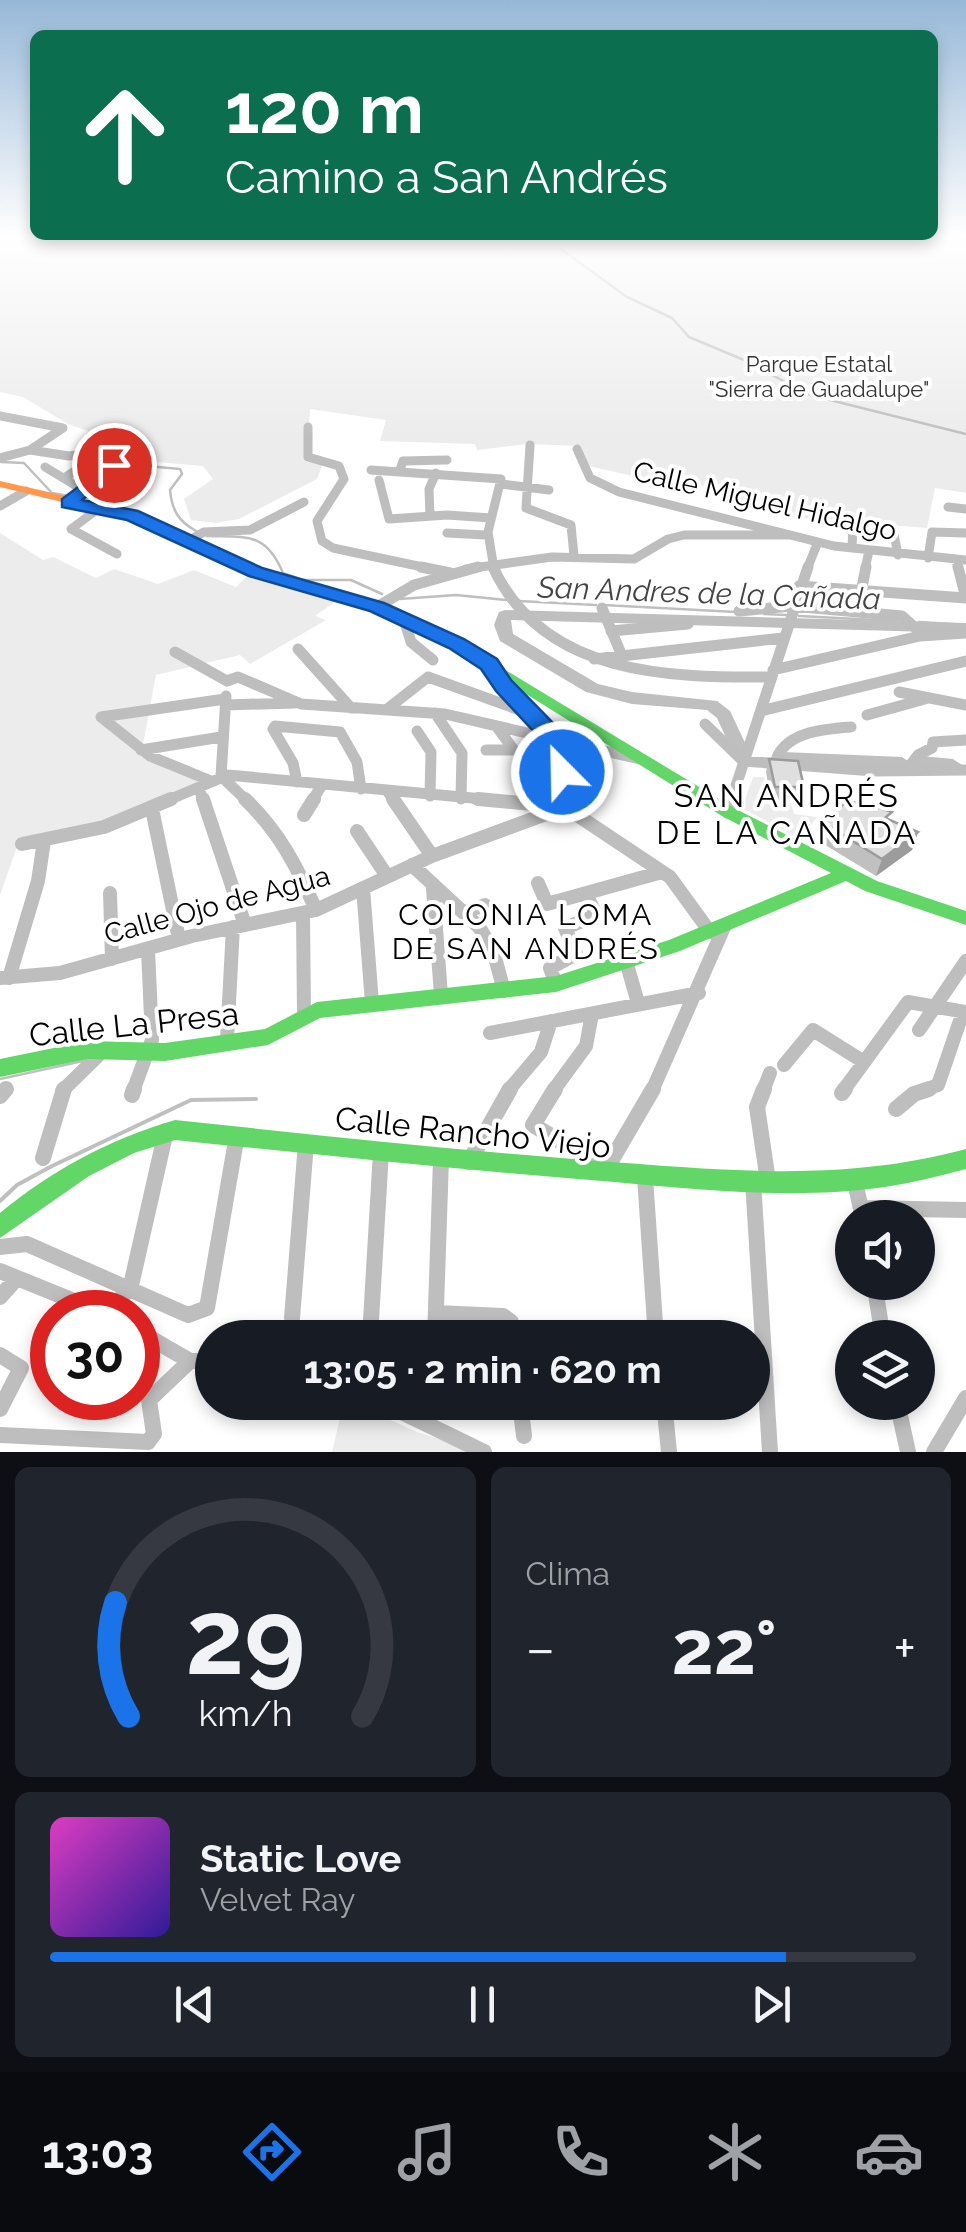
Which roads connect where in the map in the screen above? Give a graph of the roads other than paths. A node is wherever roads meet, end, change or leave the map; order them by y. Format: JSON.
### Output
{"nodes":[{"id":1,"x":0,"y":416,"type":"edge"},
{"id":2,"x":308,"y":427,"type":"dead end"},
{"id":3,"x":530,"y":445,"type":"dead end"},
{"id":4,"x":30,"y":450,"type":"junction"},
{"id":5,"x":577,"y":450,"type":"dead end"},
{"id":6,"x":0,"y":458,"type":"edge"},
{"id":7,"x":128,"y":458,"type":"dead end"},
{"id":8,"x":447,"y":460,"type":"dead end"},
{"id":9,"x":46,"y":467,"type":"dead end"},
{"id":10,"x":371,"y":470,"type":"dead end"},
{"id":11,"x":400,"y":470,"type":"junction"},
{"id":12,"x":436,"y":473,"type":"junction"},
{"id":13,"x":136,"y":477,"type":"dead end"},
{"id":14,"x":64,"y":478,"type":"junction"},
{"id":15,"x":379,"y":480,"type":"dead end"},
{"id":16,"x":501,"y":481,"type":"junction"},
{"id":17,"x":0,"y":484,"type":"edge"},
{"id":18,"x":525,"y":486,"type":"junction"},
{"id":19,"x":83,"y":490,"type":"junction"},
{"id":20,"x":549,"y":490,"type":"dead end"},
{"id":21,"x":26,"y":491,"type":"junction"},
{"id":22,"x":304,"y":502,"type":"dead end"},
{"id":23,"x":68,"y":503,"type":"junction"},
{"id":24,"x":0,"y":506,"type":"edge"},
{"id":25,"x":948,"y":507,"type":"dead end"},
{"id":26,"x":966,"y":509,"type":"edge"},
{"id":27,"x":104,"y":510,"type":"junction"},
{"id":28,"x":430,"y":516,"type":"junction"},
{"id":29,"x":490,"y":518,"type":"junction"},
{"id":30,"x":853,"y":523,"type":"dead end"},
{"id":31,"x":893,"y":529,"type":"dead end"},
{"id":32,"x":966,"y":533,"type":"edge"},
{"id":33,"x":447,"y":534,"type":"dead end"},
{"id":34,"x":788,"y":535,"type":"junction"},
{"id":35,"x":486,"y":536,"type":"junction"},
{"id":36,"x":186,"y":542,"type":"junction"},
{"id":37,"x":818,"y":542,"type":"junction"},
{"id":38,"x":852,"y":548,"type":"junction"},
{"id":39,"x":869,"y":551,"type":"junction"},
{"id":40,"x":116,"y":554,"type":"dead end"},
{"id":41,"x":898,"y":555,"type":"junction"},
{"id":42,"x":574,"y":556,"type":"junction"},
{"id":43,"x":928,"y":558,"type":"junction"},
{"id":44,"x":961,"y":560,"type":"edge"},
{"id":45,"x":488,"y":566,"type":"junction"},
{"id":46,"x":454,"y":574,"type":"junction"},
{"id":47,"x":799,"y":586,"type":"junction"},
{"id":48,"x":861,"y":592,"type":"junction"},
{"id":49,"x":966,"y":598,"type":"edge"},
{"id":50,"x":792,"y":606,"type":"junction"},
{"id":51,"x":377,"y":607,"type":"junction"},
{"id":52,"x":602,"y":608,"type":"dead end"},
{"id":53,"x":739,"y":610,"type":"dead end"},
{"id":54,"x":404,"y":618,"type":"junction"},
{"id":55,"x":688,"y":624,"type":"dead end"},
{"id":56,"x":920,"y":630,"type":"dead end"},
{"id":57,"x":611,"y":631,"type":"junction"},
{"id":58,"x":966,"y":633,"type":"edge"},
{"id":59,"x":783,"y":638,"type":"junction"},
{"id":60,"x":298,"y":649,"type":"dead end"},
{"id":61,"x":175,"y":652,"type":"dead end"},
{"id":62,"x":622,"y":656,"type":"junction"},
{"id":63,"x":594,"y":659,"type":"junction"},
{"id":64,"x":433,"y":660,"type":"dead end"},
{"id":65,"x":966,"y":660,"type":"edge"},
{"id":66,"x":489,"y":664,"type":"junction"},
{"id":67,"x":773,"y":673,"type":"junction"},
{"id":68,"x":227,"y":681,"type":"junction"},
{"id":69,"x":899,"y":692,"type":"dead end"},
{"id":70,"x":929,"y":698,"type":"junction"},
{"id":71,"x":225,"y":702,"type":"junction"},
{"id":72,"x":295,"y":703,"type":"junction"},
{"id":73,"x":966,"y":704,"type":"edge"},
{"id":74,"x":351,"y":708,"type":"junction"},
{"id":75,"x":386,"y":710,"type":"junction"},
{"id":76,"x":760,"y":711,"type":"junction"},
{"id":77,"x":435,"y":713,"type":"junction"},
{"id":78,"x":532,"y":715,"type":"junction"},
{"id":79,"x":867,"y":715,"type":"dead end"},
{"id":80,"x":705,"y":724,"type":"dead end"},
{"id":81,"x":495,"y":725,"type":"junction"},
{"id":82,"x":851,"y":728,"type":"dead end"},
{"id":83,"x":417,"y":731,"type":"dead end"},
{"id":84,"x":221,"y":738,"type":"junction"},
{"id":85,"x":550,"y":738,"type":"junction"},
{"id":86,"x":966,"y":740,"type":"edge"},
{"id":87,"x":140,"y":750,"type":"junction"},
{"id":88,"x":486,"y":750,"type":"dead end"},
{"id":89,"x":640,"y":759,"type":"junction"},
{"id":90,"x":743,"y":761,"type":"junction"},
{"id":91,"x":775,"y":764,"type":"junction"},
{"id":92,"x":908,"y":768,"type":"junction"},
{"id":93,"x":966,"y":770,"type":"edge"},
{"id":94,"x":210,"y":782,"type":"junction"},
{"id":95,"x":297,"y":782,"type":"junction"},
{"id":96,"x":322,"y":786,"type":"junction"},
{"id":97,"x":361,"y":789,"type":"junction"},
{"id":98,"x":388,"y":792,"type":"junction"},
{"id":99,"x":430,"y":796,"type":"junction"},
{"id":100,"x":462,"y":799,"type":"junction"},
{"id":101,"x":561,"y":809,"type":"junction"},
{"id":102,"x":152,"y":810,"type":"junction"},
{"id":103,"x":728,"y":812,"type":"junction"},
{"id":104,"x":304,"y":815,"type":"dead end"},
{"id":105,"x":357,"y":831,"type":"dead end"},
{"id":106,"x":44,"y":841,"type":"junction"},
{"id":107,"x":22,"y":844,"type":"dead end"},
{"id":108,"x":432,"y":856,"type":"junction"},
{"id":109,"x":412,"y":865,"type":"junction"},
{"id":110,"x":662,"y":872,"type":"junction"},
{"id":111,"x":845,"y":874,"type":"junction"},
{"id":112,"x":387,"y":876,"type":"junction"},
{"id":113,"x":538,"y":883,"type":"dead end"},
{"id":114,"x":364,"y":888,"type":"junction"},
{"id":115,"x":433,"y":888,"type":"junction"},
{"id":116,"x":110,"y":893,"type":"dead end"},
{"id":117,"x":586,"y":895,"type":"junction"},
{"id":118,"x":485,"y":905,"type":"dead end"},
{"id":119,"x":310,"y":912,"type":"junction"},
{"id":120,"x":466,"y":912,"type":"junction"},
{"id":121,"x":966,"y":918,"type":"edge"},
{"id":122,"x":239,"y":926,"type":"junction"},
{"id":123,"x":718,"y":928,"type":"junction"},
{"id":124,"x":179,"y":939,"type":"junction"},
{"id":125,"x":148,"y":949,"type":"junction"},
{"id":126,"x":112,"y":959,"type":"junction"},
{"id":127,"x":626,"y":961,"type":"junction"},
{"id":128,"x":966,"y":961,"type":"edge"},
{"id":129,"x":4,"y":978,"type":"edge"},
{"id":130,"x":556,"y":984,"type":"junction"},
{"id":131,"x":504,"y":991,"type":"junction"},
{"id":132,"x":699,"y":994,"type":"junction"},
{"id":133,"x":442,"y":995,"type":"junction"},
{"id":134,"x":372,"y":1003,"type":"junction"},
{"id":135,"x":638,"y":1003,"type":"junction"},
{"id":136,"x":937,"y":1006,"type":"junction"},
{"id":137,"x":964,"y":1012,"type":"edge"},
{"id":138,"x":592,"y":1014,"type":"junction"},
{"id":139,"x":304,"y":1015,"type":"junction"},
{"id":140,"x":551,"y":1021,"type":"junction"},
{"id":141,"x":919,"y":1030,"type":"dead end"},
{"id":142,"x":490,"y":1033,"type":"dead end"},
{"id":143,"x":227,"y":1040,"type":"junction"},
{"id":144,"x":104,"y":1050,"type":"junction"},
{"id":145,"x":150,"y":1052,"type":"junction"},
{"id":146,"x":864,"y":1062,"type":"junction"},
{"id":147,"x":0,"y":1068,"type":"edge"},
{"id":148,"x":842,"y":1093,"type":"dead end"},
{"id":149,"x":132,"y":1095,"type":"dead end"},
{"id":150,"x":896,"y":1109,"type":"dead end"},
{"id":151,"x":166,"y":1131,"type":"junction"},
{"id":152,"x":238,"y":1135,"type":"junction"},
{"id":153,"x":306,"y":1143,"type":"junction"},
{"id":154,"x":381,"y":1152,"type":"junction"},
{"id":155,"x":44,"y":1158,"type":"dead end"},
{"id":156,"x":441,"y":1159,"type":"junction"},
{"id":157,"x":966,"y":1160,"type":"edge"},
{"id":158,"x":469,"y":1162,"type":"junction"},
{"id":159,"x":604,"y":1173,"type":"junction"},
{"id":160,"x":646,"y":1177,"type":"junction"},
{"id":161,"x":760,"y":1181,"type":"junction"},
{"id":162,"x":855,"y":1182,"type":"junction"},
{"id":163,"x":859,"y":1200,"type":"edge"},
{"id":164,"x":966,"y":1210,"type":"edge"},
{"id":165,"x":935,"y":1211,"type":"edge"},
{"id":166,"x":0,"y":1227,"type":"edge"},
{"id":167,"x":0,"y":1247,"type":"edge"},
{"id":168,"x":8,"y":1274,"type":"edge"},
{"id":169,"x":128,"y":1288,"type":"junction"},
{"id":170,"x":47,"y":1290,"type":"edge"},
{"id":171,"x":0,"y":1297,"type":"edge"},
{"id":172,"x":436,"y":1314,"type":"junction"},
{"id":173,"x":292,"y":1318,"type":"dead end"},
{"id":174,"x":372,"y":1320,"type":"dead end"},
{"id":175,"x":436,"y":1320,"type":"edge"},
{"id":176,"x":508,"y":1320,"type":"edge"},
{"id":177,"x":655,"y":1320,"type":"edge"},
{"id":178,"x":160,"y":1344,"type":"edge"},
{"id":179,"x":0,"y":1355,"type":"edge"},
{"id":180,"x":190,"y":1361,"type":"junction"},
{"id":181,"x":195,"y":1361,"type":"edge"},
{"id":182,"x":966,"y":1398,"type":"edge"},
{"id":183,"x":0,"y":1409,"type":"edge"},
{"id":184,"x":418,"y":1420,"type":"edge"},
{"id":185,"x":522,"y":1420,"type":"edge"},
{"id":186,"x":666,"y":1420,"type":"edge"},
{"id":187,"x":901,"y":1420,"type":"edge"},
{"id":188,"x":0,"y":1435,"type":"edge"},
{"id":189,"x":524,"y":1436,"type":"dead end"},
{"id":190,"x":484,"y":1452,"type":"edge"},
{"id":191,"x":670,"y":1452,"type":"edge"},
{"id":192,"x":770,"y":1452,"type":"edge"},
{"id":193,"x":908,"y":1452,"type":"edge"},
{"id":194,"x":934,"y":1452,"type":"edge"}],
"edges":[{"from":1,"to":4,"type":"street"},
{"from":2,"to":46,"type":"street"},
{"from":3,"to":18,"type":"street"},
{"from":4,"to":6,"type":"street"},
{"from":4,"to":14,"type":"street"},
{"from":5,"to":34,"type":"street","name":"Calle Miguel Hidalgo"},
{"from":7,"to":19,"type":"street"},
{"from":8,"to":11,"type":"street"},
{"from":9,"to":14,"type":"street"},
{"from":10,"to":11,"type":"street"},
{"from":11,"to":12,"type":"street"},
{"from":12,"to":16,"type":"street"},
{"from":12,"to":28,"type":"street"},
{"from":13,"to":27,"type":"street"},
{"from":14,"to":19,"type":"street"},
{"from":15,"to":28,"type":"street"},
{"from":16,"to":18,"type":"street"},
{"from":16,"to":29,"type":"street"},
{"from":17,"to":21,"type":"street"},
{"from":18,"to":20,"type":"street"},
{"from":18,"to":42,"type":"street"},
{"from":19,"to":23,"type":"street"},
{"from":21,"to":23,"type":"street"},
{"from":21,"to":24,"type":"street"},
{"from":22,"to":36,"type":"street"},
{"from":23,"to":27,"type":"street"},
{"from":25,"to":26,"type":"street"},
{"from":27,"to":36,"type":"street"},
{"from":27,"to":40,"type":"street"},
{"from":28,"to":29,"type":"street"},
{"from":29,"to":35,"type":"street"},
{"from":30,"to":38,"type":"street"},
{"from":31,"to":41,"type":"street"},
{"from":32,"to":43,"type":"street"},
{"from":33,"to":35,"type":"street"},
{"from":34,"to":37,"type":"street","name":"Calle Miguel Hidalgo"},
{"from":34,"to":42,"type":"street"},
{"from":35,"to":45,"type":"street"},
{"from":36,"to":51,"type":"street"},
{"from":37,"to":38,"type":"street","name":"Calle Miguel Hidalgo"},
{"from":37,"to":47,"type":"street"},
{"from":38,"to":39,"type":"street","name":"Calle Miguel Hidalgo"},
{"from":39,"to":41,"type":"street","name":"Calle Miguel Hidalgo"},
{"from":39,"to":48,"type":"street"},
{"from":41,"to":43,"type":"street","name":"Calle Miguel Hidalgo"},
{"from":42,"to":45,"type":"street"},
{"from":43,"to":44,"type":"street","name":"Calle Miguel Hidalgo"},
{"from":44,"to":49,"type":"street"},
{"from":45,"to":46,"type":"street"},
{"from":45,"to":63,"type":"street"},
{"from":46,"to":51,"type":"street"},
{"from":47,"to":48,"type":"street"},
{"from":47,"to":50,"type":"street"},
{"from":48,"to":49,"type":"street"},
{"from":50,"to":53,"type":"street"},
{"from":50,"to":56,"type":"street"},
{"from":50,"to":59,"type":"street"},
{"from":51,"to":54,"type":"street"},
{"from":52,"to":57,"type":"street"},
{"from":54,"to":64,"type":"street"},
{"from":54,"to":66,"type":"street"},
{"from":55,"to":57,"type":"street"},
{"from":57,"to":62,"type":"street"},
{"from":58,"to":67,"type":"street"},
{"from":59,"to":62,"type":"street"},
{"from":59,"to":67,"type":"street"},
{"from":60,"to":74,"type":"street"},
{"from":61,"to":68,"type":"street"},
{"from":62,"to":63,"type":"street"},
{"from":63,"to":67,"type":"street"},
{"from":65,"to":76,"type":"street"},
{"from":66,"to":78,"type":"street"},
{"from":66,"to":89,"type":"street"},
{"from":67,"to":76,"type":"street"},
{"from":68,"to":71,"type":"street"},
{"from":68,"to":72,"type":"street"},
{"from":69,"to":70,"type":"street"},
{"from":70,"to":73,"type":"street"},
{"from":70,"to":79,"type":"street"},
{"from":71,"to":72,"type":"street"},
{"from":71,"to":84,"type":"street"},
{"from":71,"to":87,"type":"street"},
{"from":72,"to":74,"type":"street"},
{"from":74,"to":75,"type":"street"},
{"from":75,"to":77,"type":"street"},
{"from":75,"to":78,"type":"street"},
{"from":76,"to":90,"type":"street"},
{"from":77,"to":81,"type":"street"},
{"from":77,"to":100,"type":"street"},
{"from":78,"to":85,"type":"street"},
{"from":80,"to":90,"type":"street"},
{"from":81,"to":85,"type":"street"},
{"from":81,"to":88,"type":"street"},
{"from":82,"to":91,"type":"street"},
{"from":83,"to":99,"type":"street"},
{"from":84,"to":87,"type":"street"},
{"from":84,"to":94,"type":"street"},
{"from":85,"to":89,"type":"street"},
{"from":85,"to":101,"type":"street"},
{"from":86,"to":92,"type":"street"},
{"from":87,"to":94,"type":"street"},
{"from":89,"to":103,"type":"street"},
{"from":90,"to":91,"type":"street"},
{"from":90,"to":103,"type":"street"},
{"from":91,"to":92,"type":"street"},
{"from":92,"to":93,"type":"street"},
{"from":94,"to":95,"type":"street"},
{"from":94,"to":102,"type":"street"},
{"from":94,"to":119,"type":"street"},
{"from":94,"to":122,"type":"street"},
{"from":95,"to":96,"type":"street"},
{"from":95,"to":97,"type":"street"},
{"from":96,"to":97,"type":"street"},
{"from":96,"to":104,"type":"street"},
{"from":97,"to":98,"type":"street"},
{"from":98,"to":99,"type":"street"},
{"from":98,"to":108,"type":"street"},
{"from":99,"to":100,"type":"street"},
{"from":100,"to":101,"type":"street"},
{"from":101,"to":108,"type":"street","name":"Calle Ojo de Agua"},
{"from":101,"to":110,"type":"street"},
{"from":102,"to":106,"type":"street"},
{"from":102,"to":124,"type":"street"},
{"from":103,"to":111,"type":"street"},
{"from":105,"to":112,"type":"street"},
{"from":106,"to":107,"type":"street"},
{"from":106,"to":129,"type":"street"},
{"from":108,"to":109,"type":"street","name":"Calle Ojo de Agua"},
{"from":109,"to":112,"type":"street","name":"Calle Ojo de Agua"},
{"from":109,"to":115,"type":"street"},
{"from":110,"to":117,"type":"street"},
{"from":110,"to":123,"type":"street"},
{"from":111,"to":121,"type":"street"},
{"from":111,"to":123,"type":"street","name":"Calle La Presa"},
{"from":112,"to":114,"type":"street","name":"Calle Ojo de Agua"},
{"from":113,"to":117,"type":"street"},
{"from":114,"to":119,"type":"street","name":"Calle Ojo de Agua"},
{"from":114,"to":134,"type":"street"},
{"from":115,"to":120,"type":"street"},
{"from":115,"to":133,"type":"street"},
{"from":116,"to":126,"type":"street"},
{"from":117,"to":130,"type":"street"},
{"from":118,"to":120,"type":"street"},
{"from":119,"to":122,"type":"street","name":"Calle Ojo de Agua"},
{"from":119,"to":139,"type":"street"},
{"from":120,"to":131,"type":"street"},
{"from":122,"to":124,"type":"street","name":"Calle Ojo de Agua"},
{"from":122,"to":143,"type":"street"},
{"from":123,"to":127,"type":"street","name":"Calle La Presa"},
{"from":123,"to":132,"type":"street"},
{"from":124,"to":125,"type":"street","name":"Calle Ojo de Agua"},
{"from":125,"to":126,"type":"street","name":"Calle Ojo de Agua"},
{"from":125,"to":145,"type":"street"},
{"from":126,"to":129,"type":"street","name":"Calle Ojo de Agua"},
{"from":127,"to":130,"type":"street","name":"Calle La Presa"},
{"from":127,"to":135,"type":"street"},
{"from":128,"to":136,"type":"street"},
{"from":130,"to":131,"type":"street","name":"Calle La Presa"},
{"from":131,"to":133,"type":"street","name":"Calle La Presa"},
{"from":132,"to":135,"type":"street"},
{"from":132,"to":159,"type":"street"},
{"from":133,"to":134,"type":"street","name":"Calle La Presa"},
{"from":134,"to":139,"type":"street","name":"Calle La Presa"},
{"from":135,"to":138,"type":"street"},
{"from":136,"to":137,"type":"street"},
{"from":136,"to":141,"type":"street"},
{"from":136,"to":146,"type":"street"},
{"from":137,"to":150,"type":"street"},
{"from":138,"to":140,"type":"street"},
{"from":138,"to":159,"type":"street"},
{"from":139,"to":143,"type":"street","name":"Calle La Presa"},
{"from":140,"to":142,"type":"street"},
{"from":140,"to":158,"type":"street"},
{"from":143,"to":145,"type":"street","name":"Calle La Presa"},
{"from":144,"to":145,"type":"street","name":"Calle La Presa"},
{"from":144,"to":147,"type":"street","name":"Calle La Presa"},
{"from":144,"to":155,"type":"street"},
{"from":145,"to":149,"type":"street"},
{"from":146,"to":148,"type":"street"},
{"from":146,"to":161,"type":"street"},
{"from":151,"to":152,"type":"street","name":"Calle Rancho Viejo"},
{"from":151,"to":166,"type":"street","name":"Calle Rancho Viejo"},
{"from":151,"to":169,"type":"street"},
{"from":152,"to":153,"type":"street","name":"Calle Rancho Viejo"},
{"from":152,"to":169,"type":"street"},
{"from":153,"to":154,"type":"street","name":"Calle Rancho Viejo"},
{"from":153,"to":173,"type":"street"},
{"from":154,"to":156,"type":"street","name":"Calle Rancho Viejo"},
{"from":154,"to":174,"type":"street"},
{"from":156,"to":158,"type":"street","name":"Calle Rancho Viejo"},
{"from":156,"to":172,"type":"street"},
{"from":157,"to":162,"type":"street","name":"Calle Rancho Viejo"},
{"from":158,"to":159,"type":"street","name":"Calle Rancho Viejo"},
{"from":159,"to":160,"type":"street","name":"Calle Rancho Viejo"},
{"from":160,"to":161,"type":"street","name":"Calle Rancho Viejo"},
{"from":160,"to":177,"type":"street"},
{"from":161,"to":162,"type":"street","name":"Calle Rancho Viejo"},
{"from":161,"to":192,"type":"street"},
{"from":162,"to":163,"type":"street"},
{"from":164,"to":165,"type":"street"},
{"from":167,"to":169,"type":"street"},
{"from":168,"to":170,"type":"street"},
{"from":168,"to":171,"type":"street"},
{"from":172,"to":175,"type":"street"},
{"from":172,"to":176,"type":"street"},
{"from":178,"to":180,"type":"street"},
{"from":179,"to":183,"type":"street"},
{"from":180,"to":181,"type":"street"},
{"from":180,"to":188,"type":"street"},
{"from":182,"to":194,"type":"street"},
{"from":184,"to":190,"type":"street"},
{"from":185,"to":189,"type":"street"},
{"from":186,"to":191,"type":"street"},
{"from":187,"to":193,"type":"street"}]}
